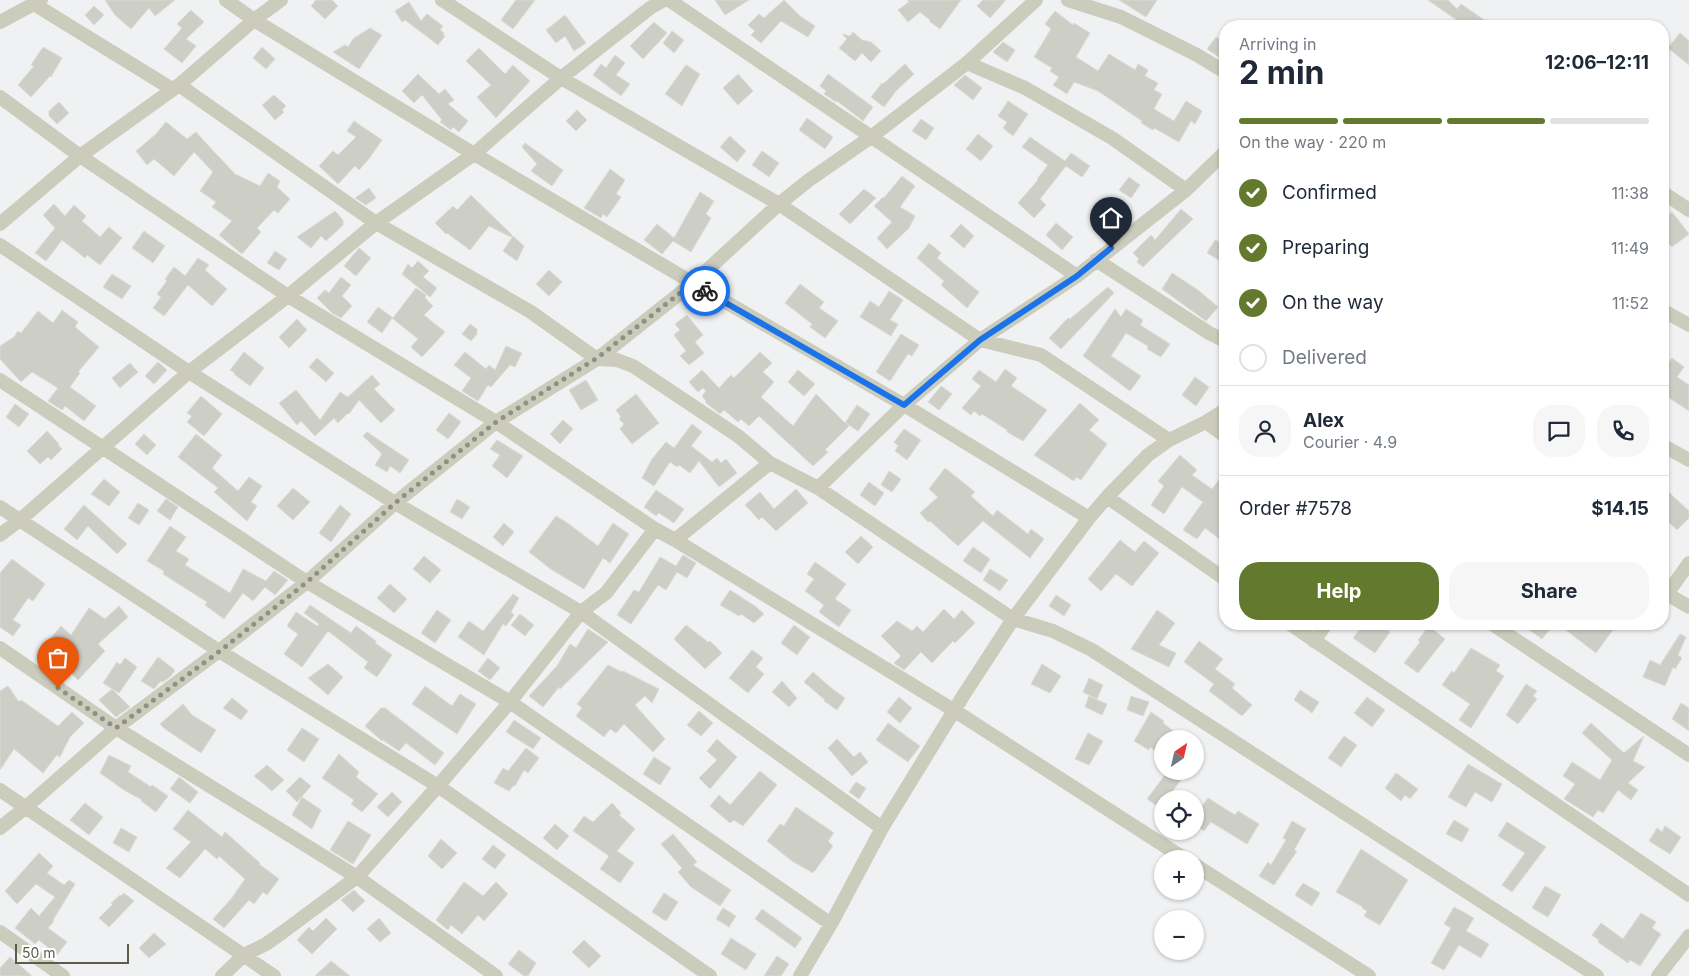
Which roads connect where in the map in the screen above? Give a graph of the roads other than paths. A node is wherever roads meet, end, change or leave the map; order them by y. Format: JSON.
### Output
{"nodes":[{"id":1,"x":226,"y":0,"type":"edge"},
{"id":2,"x":281,"y":0,"type":"edge"},
{"id":3,"x":442,"y":0,"type":"edge"},
{"id":4,"x":638,"y":0,"type":"edge"},
{"id":5,"x":664,"y":0,"type":"edge"},
{"id":6,"x":669,"y":0,"type":"edge"},
{"id":7,"x":1036,"y":0,"type":"edge"},
{"id":8,"x":1068,"y":0,"type":"edge"},
{"id":9,"x":38,"y":2,"type":"edge"},
{"id":10,"x":650,"y":8,"type":"junction"},
{"id":11,"x":254,"y":20,"type":"junction"},
{"id":12,"x":0,"y":22,"type":"edge"},
{"id":13,"x":967,"y":62,"type":"junction"},
{"id":14,"x":1219,"y":69,"type":"edge"},
{"id":15,"x":561,"y":78,"type":"junction"},
{"id":16,"x":175,"y":87,"type":"junction"},
{"id":17,"x":0,"y":97,"type":"edge"},
{"id":18,"x":871,"y":137,"type":"junction"},
{"id":19,"x":474,"y":154,"type":"junction"},
{"id":20,"x":80,"y":156,"type":"junction"},
{"id":21,"x":1219,"y":158,"type":"edge"},
{"id":22,"x":1186,"y":190,"type":"junction"},
{"id":23,"x":1669,"y":197,"type":"edge"},
{"id":24,"x":780,"y":204,"type":"junction"},
{"id":25,"x":1689,"y":210,"type":"edge"},
{"id":26,"x":0,"y":224,"type":"edge"},
{"id":27,"x":376,"y":224,"type":"junction"},
{"id":28,"x":0,"y":245,"type":"edge"},
{"id":29,"x":1096,"y":260,"type":"junction"},
{"id":30,"x":1077,"y":276,"type":"junction"},
{"id":31,"x":693,"y":283,"type":"junction"},
{"id":32,"x":288,"y":296,"type":"junction"},
{"id":33,"x":1669,"y":314,"type":"edge"},
{"id":34,"x":1689,"y":325,"type":"edge"},
{"id":35,"x":1219,"y":338,"type":"edge"},
{"id":36,"x":980,"y":340,"type":"junction"},
{"id":37,"x":597,"y":358,"type":"junction"},
{"id":38,"x":189,"y":372,"type":"junction"},
{"id":39,"x":0,"y":380,"type":"edge"},
{"id":40,"x":904,"y":405,"type":"junction"},
{"id":41,"x":1219,"y":414,"type":"edge"},
{"id":42,"x":496,"y":422,"type":"junction"},
{"id":43,"x":1206,"y":422,"type":"junction"},
{"id":44,"x":1219,"y":432,"type":"edge"},
{"id":45,"x":1169,"y":440,"type":"junction"},
{"id":46,"x":102,"y":447,"type":"junction"},
{"id":47,"x":1669,"y":449,"type":"edge"},
{"id":48,"x":1689,"y":460,"type":"edge"},
{"id":49,"x":770,"y":462,"type":"junction"},
{"id":50,"x":818,"y":488,"type":"junction"},
{"id":51,"x":1107,"y":496,"type":"junction"},
{"id":52,"x":395,"y":503,"type":"junction"},
{"id":53,"x":0,"y":507,"type":"edge"},
{"id":54,"x":1089,"y":518,"type":"junction"},
{"id":55,"x":20,"y":520,"type":"junction"},
{"id":56,"x":655,"y":529,"type":"junction"},
{"id":57,"x":0,"y":535,"type":"edge"},
{"id":58,"x":675,"y":540,"type":"junction"},
{"id":59,"x":1689,"y":563,"type":"edge"},
{"id":60,"x":1219,"y":575,"type":"edge"},
{"id":61,"x":307,"y":582,"type":"junction"},
{"id":62,"x":1669,"y":587,"type":"edge"},
{"id":63,"x":1669,"y":594,"type":"edge"},
{"id":64,"x":1689,"y":607,"type":"edge"},
{"id":65,"x":581,"y":612,"type":"junction"},
{"id":66,"x":1013,"y":620,"type":"junction"},
{"id":67,"x":1298,"y":630,"type":"edge"},
{"id":68,"x":1322,"y":630,"type":"edge"},
{"id":69,"x":1501,"y":630,"type":"edge"},
{"id":70,"x":1314,"y":641,"type":"junction"},
{"id":71,"x":0,"y":648,"type":"edge"},
{"id":72,"x":220,"y":651,"type":"junction"},
{"id":73,"x":510,"y":702,"type":"junction"},
{"id":74,"x":954,"y":711,"type":"junction"},
{"id":75,"x":116,"y":728,"type":"junction"},
{"id":76,"x":1689,"y":755,"type":"edge"},
{"id":77,"x":438,"y":786,"type":"junction"},
{"id":78,"x":0,"y":790,"type":"edge"},
{"id":79,"x":25,"y":808,"type":"junction"},
{"id":80,"x":0,"y":828,"type":"edge"},
{"id":81,"x":882,"y":828,"type":"junction"},
{"id":82,"x":1171,"y":850,"type":"edge"},
{"id":83,"x":1204,"y":871,"type":"edge"},
{"id":84,"x":357,"y":877,"type":"junction"},
{"id":85,"x":1689,"y":894,"type":"edge"},
{"id":86,"x":831,"y":924,"type":"junction"},
{"id":87,"x":0,"y":932,"type":"edge"},
{"id":88,"x":1689,"y":936,"type":"edge"},
{"id":89,"x":244,"y":955,"type":"junction"},
{"id":90,"x":1347,"y":970,"type":"edge"},
{"id":91,"x":63,"y":976,"type":"edge"},
{"id":92,"x":222,"y":976,"type":"edge"},
{"id":93,"x":274,"y":976,"type":"edge"},
{"id":94,"x":496,"y":976,"type":"edge"},
{"id":95,"x":710,"y":976,"type":"edge"},
{"id":96,"x":800,"y":976,"type":"edge"},
{"id":97,"x":1369,"y":976,"type":"edge"},
{"id":98,"x":1597,"y":976,"type":"edge"},
{"id":99,"x":1658,"y":976,"type":"edge"}],
"edges":[{"from":1,"to":11,"type":"street"},
{"from":2,"to":11,"type":"street"},
{"from":3,"to":15,"type":"street"},
{"from":4,"to":10,"type":"street"},
{"from":5,"to":10,"type":"street"},
{"from":6,"to":18,"type":"street"},
{"from":7,"to":13,"type":"street"},
{"from":8,"to":14,"type":"street"},
{"from":9,"to":12,"type":"street"},
{"from":9,"to":16,"type":"street"},
{"from":10,"to":15,"type":"street"},
{"from":11,"to":16,"type":"street"},
{"from":11,"to":19,"type":"street"},
{"from":13,"to":18,"type":"street"},
{"from":13,"to":22,"type":"street"},
{"from":15,"to":19,"type":"street"},
{"from":15,"to":24,"type":"street"},
{"from":16,"to":20,"type":"street"},
{"from":16,"to":27,"type":"street"},
{"from":17,"to":20,"type":"street"},
{"from":18,"to":24,"type":"street"},
{"from":18,"to":30,"type":"street"},
{"from":19,"to":27,"type":"street"},
{"from":19,"to":31,"type":"street"},
{"from":20,"to":26,"type":"street"},
{"from":20,"to":32,"type":"street"},
{"from":21,"to":22,"type":"street"},
{"from":22,"to":29,"type":"street"},
{"from":23,"to":25,"type":"street"},
{"from":24,"to":31,"type":"street"},
{"from":24,"to":36,"type":"street"},
{"from":27,"to":32,"type":"street"},
{"from":27,"to":37,"type":"street"},
{"from":28,"to":38,"type":"street"},
{"from":29,"to":30,"type":"street"},
{"from":29,"to":35,"type":"street"},
{"from":30,"to":36,"type":"street"},
{"from":31,"to":37,"type":"street"},
{"from":31,"to":40,"type":"street"},
{"from":32,"to":38,"type":"street"},
{"from":32,"to":42,"type":"street"},
{"from":33,"to":34,"type":"street"},
{"from":36,"to":40,"type":"street"},
{"from":36,"to":45,"type":"street"},
{"from":37,"to":42,"type":"street"},
{"from":37,"to":49,"type":"street"},
{"from":38,"to":46,"type":"street"},
{"from":38,"to":52,"type":"street"},
{"from":39,"to":46,"type":"street"},
{"from":40,"to":50,"type":"street"},
{"from":40,"to":54,"type":"street"},
{"from":41,"to":43,"type":"street"},
{"from":42,"to":52,"type":"street"},
{"from":42,"to":56,"type":"street"},
{"from":43,"to":44,"type":"street"},
{"from":43,"to":45,"type":"street"},
{"from":45,"to":51,"type":"street"},
{"from":46,"to":55,"type":"street"},
{"from":46,"to":61,"type":"street"},
{"from":47,"to":48,"type":"street"},
{"from":49,"to":50,"type":"street"},
{"from":49,"to":58,"type":"street"},
{"from":50,"to":66,"type":"street"},
{"from":51,"to":54,"type":"street"},
{"from":51,"to":60,"type":"street"},
{"from":52,"to":61,"type":"street"},
{"from":52,"to":65,"type":"street"},
{"from":53,"to":55,"type":"street"},
{"from":54,"to":66,"type":"street"},
{"from":55,"to":57,"type":"street"},
{"from":55,"to":72,"type":"street"},
{"from":56,"to":58,"type":"street"},
{"from":56,"to":65,"type":"street"},
{"from":58,"to":74,"type":"street"},
{"from":59,"to":62,"type":"street"},
{"from":61,"to":72,"type":"street"},
{"from":61,"to":73,"type":"street"},
{"from":63,"to":64,"type":"street"},
{"from":65,"to":73,"type":"street"},
{"from":65,"to":81,"type":"street"},
{"from":66,"to":74,"type":"street"},
{"from":66,"to":98,"type":"street"},
{"from":67,"to":70,"type":"street"},
{"from":68,"to":70,"type":"street"},
{"from":69,"to":76,"type":"street"},
{"from":70,"to":85,"type":"street"},
{"from":71,"to":75,"type":"street"},
{"from":72,"to":75,"type":"street"},
{"from":72,"to":77,"type":"street"},
{"from":73,"to":77,"type":"street"},
{"from":73,"to":86,"type":"street"},
{"from":74,"to":81,"type":"street"},
{"from":74,"to":82,"type":"street"},
{"from":75,"to":79,"type":"street"},
{"from":75,"to":84,"type":"street"},
{"from":77,"to":84,"type":"street"},
{"from":77,"to":95,"type":"street"},
{"from":78,"to":79,"type":"street"},
{"from":79,"to":80,"type":"street"},
{"from":79,"to":89,"type":"street"},
{"from":81,"to":86,"type":"street"},
{"from":83,"to":90,"type":"street"},
{"from":84,"to":89,"type":"street"},
{"from":84,"to":94,"type":"street"},
{"from":86,"to":96,"type":"street"},
{"from":87,"to":91,"type":"street"},
{"from":88,"to":99,"type":"street"},
{"from":89,"to":92,"type":"street"},
{"from":89,"to":93,"type":"street"},
{"from":90,"to":97,"type":"street"}]}
